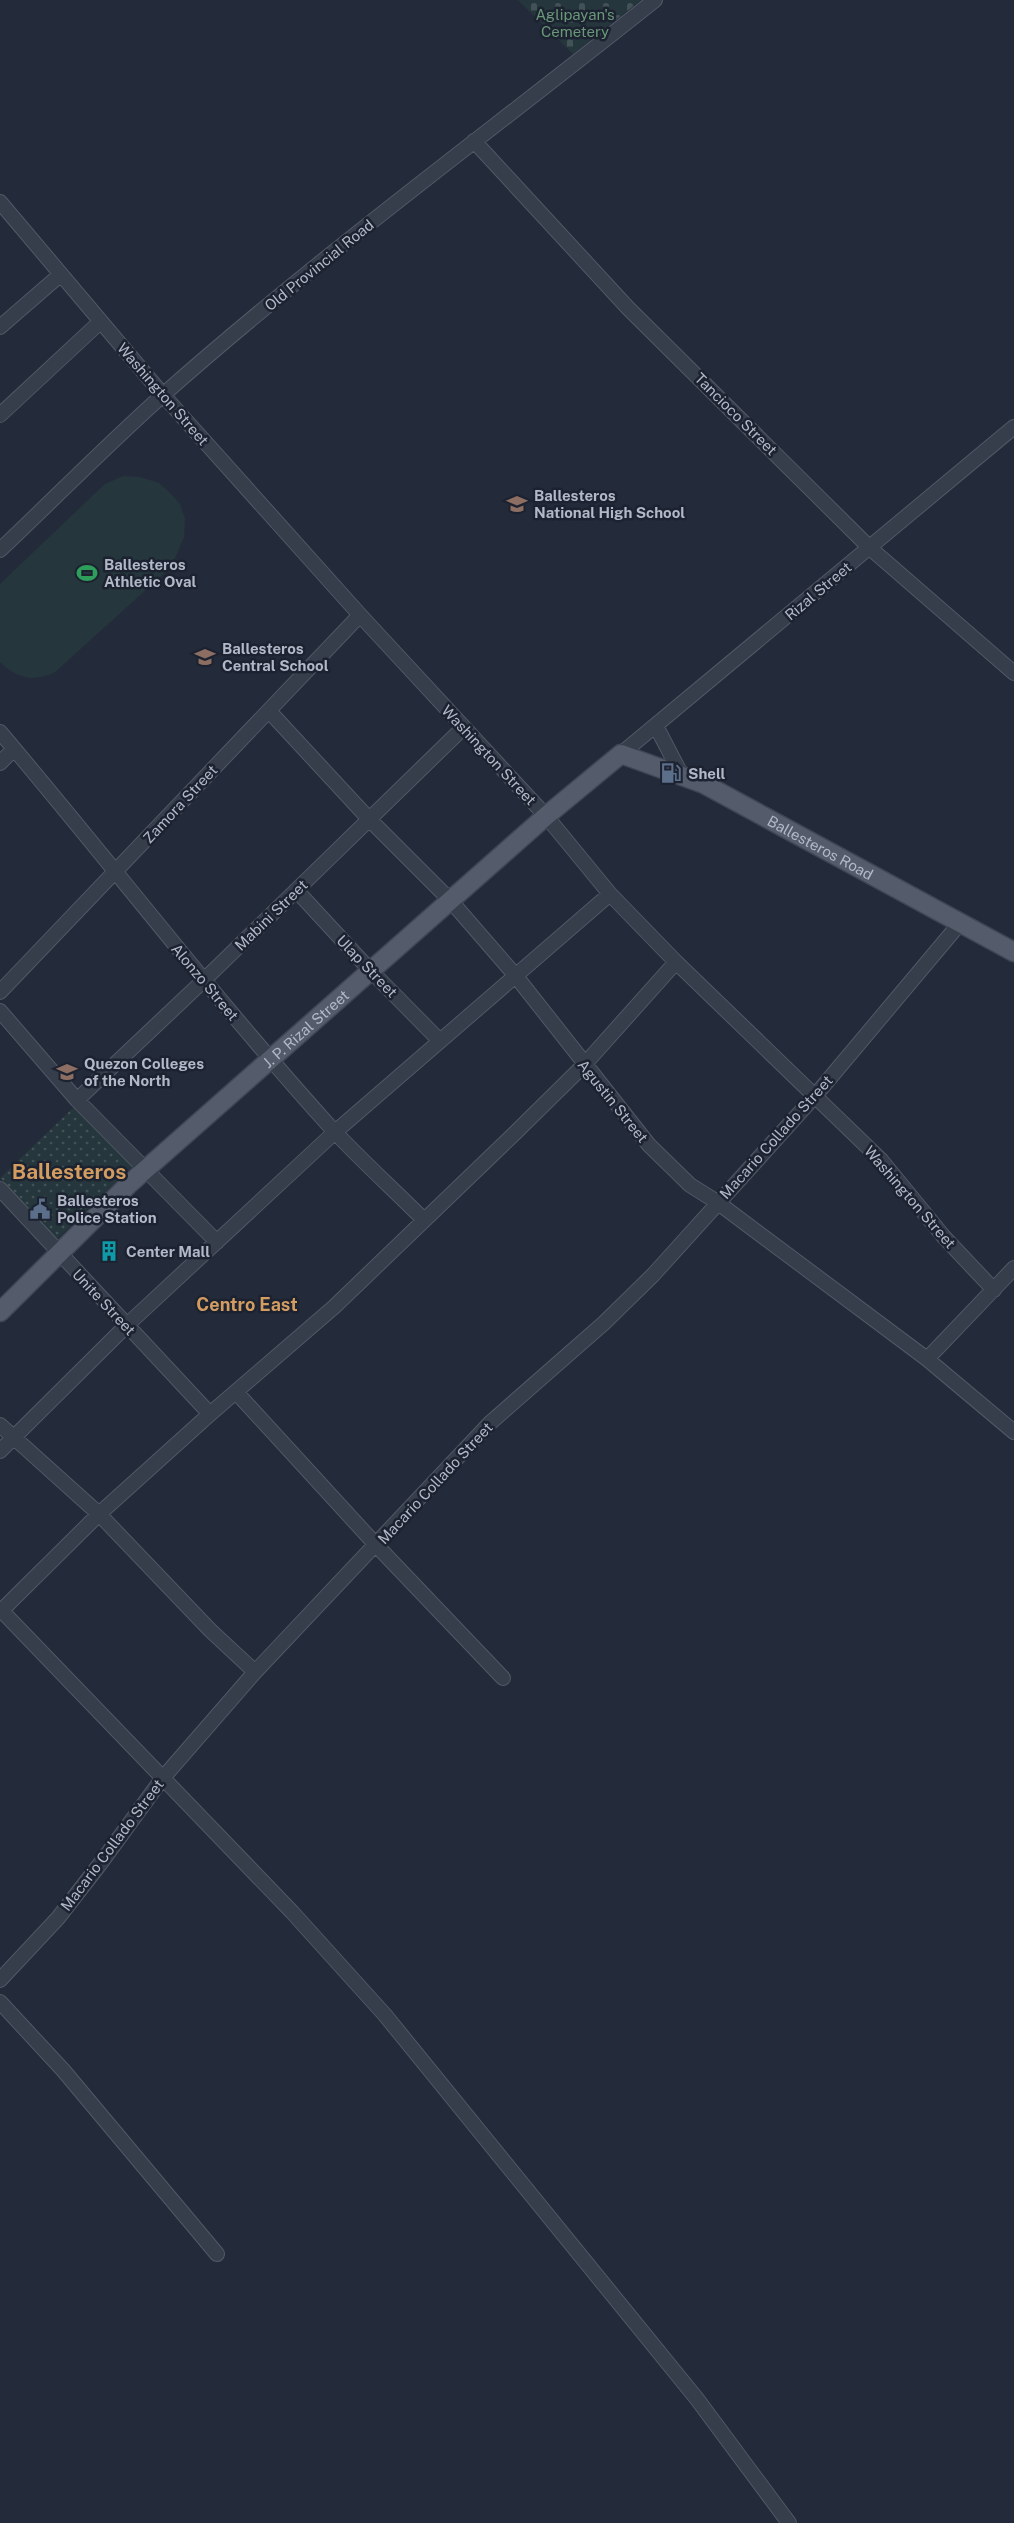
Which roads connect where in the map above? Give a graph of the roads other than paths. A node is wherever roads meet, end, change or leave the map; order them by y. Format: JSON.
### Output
{"nodes":[{"id":1,"x":655,"y":0,"type":"edge"},
{"id":2,"x":474,"y":141,"type":"junction"},
{"id":3,"x":0,"y":202,"type":"edge"},
{"id":4,"x":60,"y":275,"type":"junction"},
{"id":5,"x":100,"y":322,"type":"junction"},
{"id":6,"x":0,"y":327,"type":"edge"},
{"id":7,"x":163,"y":395,"type":"junction"},
{"id":8,"x":0,"y":415,"type":"edge"},
{"id":9,"x":1014,"y":427,"type":"edge"},
{"id":10,"x":870,"y":548,"type":"junction"},
{"id":11,"x":0,"y":550,"type":"edge"},
{"id":12,"x":360,"y":615,"type":"junction"},
{"id":13,"x":1014,"y":673,"type":"edge"},
{"id":14,"x":269,"y":711,"type":"junction"},
{"id":15,"x":656,"y":726,"type":"junction"},
{"id":16,"x":463,"y":728,"type":"junction"},
{"id":17,"x":0,"y":732,"type":"edge"},
{"id":18,"x":14,"y":749,"type":"junction"},
{"id":19,"x":621,"y":754,"type":"junction"},
{"id":20,"x":0,"y":764,"type":"edge"},
{"id":21,"x":681,"y":774,"type":"junction"},
{"id":22,"x":546,"y":816,"type":"junction"},
{"id":23,"x":369,"y":819,"type":"junction"},
{"id":24,"x":115,"y":873,"type":"junction"},
{"id":25,"x":296,"y":890,"type":"junction"},
{"id":26,"x":609,"y":894,"type":"junction"},
{"id":27,"x":450,"y":900,"type":"junction"},
{"id":28,"x":961,"y":922,"type":"junction"},
{"id":29,"x":1014,"y":952,"type":"edge"},
{"id":30,"x":676,"y":962,"type":"junction"},
{"id":31,"x":370,"y":970,"type":"junction"},
{"id":32,"x":515,"y":975,"type":"junction"},
{"id":33,"x":203,"y":981,"type":"junction"},
{"id":34,"x":0,"y":992,"type":"edge"},
{"id":35,"x":0,"y":1011,"type":"edge"},
{"id":36,"x":439,"y":1040,"type":"junction"},
{"id":37,"x":270,"y":1058,"type":"junction"},
{"id":38,"x":584,"y":1065,"type":"junction"},
{"id":39,"x":814,"y":1096,"type":"junction"},
{"id":40,"x":77,"y":1100,"type":"junction"},
{"id":41,"x":335,"y":1132,"type":"junction"},
{"id":42,"x":146,"y":1169,"type":"junction"},
{"id":43,"x":0,"y":1189,"type":"edge"},
{"id":44,"x":717,"y":1202,"type":"junction"},
{"id":45,"x":424,"y":1220,"type":"junction"},
{"id":46,"x":217,"y":1242,"type":"junction"},
{"id":47,"x":58,"y":1253,"type":"junction"},
{"id":48,"x":1014,"y":1268,"type":"edge"},
{"id":49,"x":994,"y":1290,"type":"junction"},
{"id":50,"x":0,"y":1312,"type":"edge"},
{"id":51,"x":127,"y":1326,"type":"junction"},
{"id":52,"x":927,"y":1359,"type":"junction"},
{"id":53,"x":236,"y":1392,"type":"junction"},
{"id":54,"x":210,"y":1414,"type":"junction"},
{"id":55,"x":0,"y":1425,"type":"edge"},
{"id":56,"x":1014,"y":1432,"type":"edge"},
{"id":57,"x":14,"y":1437,"type":"junction"},
{"id":58,"x":0,"y":1451,"type":"edge"},
{"id":59,"x":99,"y":1515,"type":"junction"},
{"id":60,"x":377,"y":1546,"type":"junction"},
{"id":61,"x":1,"y":1610,"type":"edge"},
{"id":62,"x":255,"y":1672,"type":"junction"},
{"id":63,"x":503,"y":1678,"type":"dead end"},
{"id":64,"x":162,"y":1779,"type":"junction"},
{"id":65,"x":0,"y":1980,"type":"edge"},
{"id":66,"x":0,"y":2002,"type":"edge"},
{"id":67,"x":217,"y":2254,"type":"dead end"},
{"id":68,"x":789,"y":2523,"type":"edge"}],
"edges":[{"from":1,"to":2,"type":"street","name":"Old Provincial Road"},
{"from":2,"to":7,"type":"street","name":"Old Provincial Road"},
{"from":2,"to":10,"type":"street","name":"Tancioco Street"},
{"from":3,"to":4,"type":"street","name":"Washington Street"},
{"from":4,"to":5,"type":"street","name":"Washington Street"},
{"from":4,"to":6,"type":"street"},
{"from":5,"to":7,"type":"street","name":"Washington Street"},
{"from":5,"to":8,"type":"street"},
{"from":7,"to":11,"type":"street","name":"Old Provincial Road"},
{"from":7,"to":12,"type":"street","name":"Washington Street"},
{"from":9,"to":10,"type":"street","name":"Rizal Street"},
{"from":10,"to":13,"type":"street","name":"Tancioco Street"},
{"from":10,"to":15,"type":"street","name":"Rizal Street"},
{"from":12,"to":14,"type":"street","name":"Zamora Street"},
{"from":12,"to":16,"type":"street","name":"Washington Street"},
{"from":14,"to":23,"type":"street","name":"Agustin Street"},
{"from":14,"to":24,"type":"street","name":"Zamora Street"},
{"from":15,"to":19,"type":"street","name":"Rizal Street"},
{"from":15,"to":21,"type":"street"},
{"from":16,"to":22,"type":"street","name":"Washington Street"},
{"from":16,"to":23,"type":"street","name":"Mabini Street"},
{"from":17,"to":18,"type":"street","name":"Alonzo Street"},
{"from":18,"to":20,"type":"street"},
{"from":18,"to":24,"type":"street","name":"Alonzo Street"},
{"from":19,"to":21,"type":"main road","name":"Ballesteros Road"},
{"from":19,"to":22,"type":"main road","name":"J. P. Rizal Street"},
{"from":21,"to":28,"type":"main road","name":"Ballesteros Road"},
{"from":22,"to":26,"type":"street","name":"Washington Street"},
{"from":22,"to":27,"type":"main road","name":"J. P. Rizal Street"},
{"from":23,"to":25,"type":"street","name":"Mabini Street"},
{"from":23,"to":27,"type":"street","name":"Agustin Street"},
{"from":24,"to":33,"type":"street","name":"Alonzo Street"},
{"from":24,"to":34,"type":"street","name":"Zamora Street"},
{"from":25,"to":31,"type":"street","name":"Ulap Street"},
{"from":25,"to":33,"type":"street","name":"Mabini Street"},
{"from":26,"to":30,"type":"street","name":"Washington Street"},
{"from":26,"to":32,"type":"street"},
{"from":27,"to":31,"type":"main road","name":"J. P. Rizal Street"},
{"from":27,"to":32,"type":"street","name":"Agustin Street"},
{"from":28,"to":29,"type":"main road","name":"Ballesteros Road"},
{"from":28,"to":39,"type":"street","name":"Macario Collado Street"},
{"from":30,"to":38,"type":"street"},
{"from":30,"to":39,"type":"street","name":"Washington Street"},
{"from":31,"to":36,"type":"street","name":"Ulap Street"},
{"from":31,"to":37,"type":"main road","name":"J. P. Rizal Street"},
{"from":32,"to":36,"type":"street"},
{"from":32,"to":38,"type":"street","name":"Agustin Street"},
{"from":33,"to":37,"type":"street","name":"Alonzo Street"},
{"from":33,"to":40,"type":"street","name":"Mabini Street"},
{"from":35,"to":40,"type":"street"},
{"from":36,"to":41,"type":"street"},
{"from":37,"to":41,"type":"street","name":"Alonzo Street"},
{"from":37,"to":42,"type":"main road","name":"J. P. Rizal Street"},
{"from":38,"to":44,"type":"street","name":"Agustin Street"},
{"from":38,"to":45,"type":"street"},
{"from":39,"to":44,"type":"street","name":"Macario Collado Street"},
{"from":39,"to":49,"type":"street","name":"Washington Street"},
{"from":40,"to":42,"type":"street"},
{"from":41,"to":45,"type":"street","name":"Alonzo Street"},
{"from":41,"to":46,"type":"street"},
{"from":42,"to":46,"type":"street"},
{"from":42,"to":47,"type":"main road","name":"J. P. Rizal Street"},
{"from":43,"to":47,"type":"street","name":"Unite Street"},
{"from":44,"to":52,"type":"street","name":"Agustin Street"},
{"from":44,"to":60,"type":"street","name":"Macario Collado Street"},
{"from":45,"to":53,"type":"street"},
{"from":46,"to":51,"type":"street"},
{"from":47,"to":50,"type":"main road","name":"J. P. Rizal Street"},
{"from":47,"to":51,"type":"street","name":"Unite Street"},
{"from":48,"to":49,"type":"street"},
{"from":49,"to":52,"type":"street"},
{"from":51,"to":54,"type":"street","name":"Unite Street"},
{"from":51,"to":57,"type":"street"},
{"from":52,"to":56,"type":"street","name":"Agustin Street"},
{"from":53,"to":54,"type":"street"},
{"from":53,"to":60,"type":"street"},
{"from":54,"to":59,"type":"street"},
{"from":55,"to":57,"type":"street"},
{"from":57,"to":58,"type":"street"},
{"from":57,"to":59,"type":"street"},
{"from":59,"to":61,"type":"street"},
{"from":59,"to":62,"type":"street"},
{"from":60,"to":62,"type":"street","name":"Macario Collado Street"},
{"from":60,"to":63,"type":"street"},
{"from":61,"to":64,"type":"street"},
{"from":62,"to":64,"type":"street","name":"Macario Collado Street"},
{"from":64,"to":65,"type":"street","name":"Macario Collado Street"},
{"from":64,"to":68,"type":"street"},
{"from":66,"to":67,"type":"street"}]}
